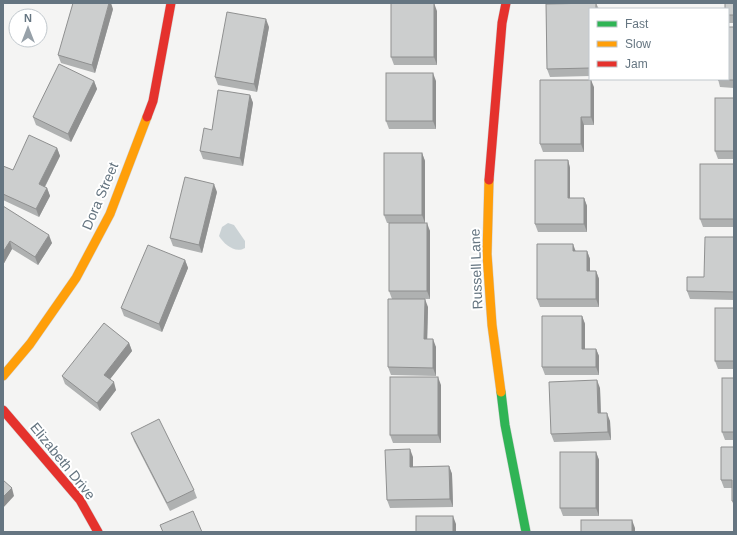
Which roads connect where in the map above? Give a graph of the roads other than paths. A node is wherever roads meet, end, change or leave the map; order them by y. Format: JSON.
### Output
{"nodes":[{"id":1,"x":171,"y":3,"type":"edge"},
{"id":2,"x":506,"y":3,"type":"edge"},
{"id":3,"x":3,"y":376,"type":"edge"},
{"id":4,"x":3,"y":410,"type":"edge"},
{"id":5,"x":98,"y":532,"type":"edge"},
{"id":6,"x":526,"y":532,"type":"edge"}],
"edges":[{"from":1,"to":3,"type":"street","name":"Dora Street"},
{"from":2,"to":6,"type":"street","name":"Russell Lane"},
{"from":4,"to":5,"type":"street","name":"Elizabeth Drive"}]}
